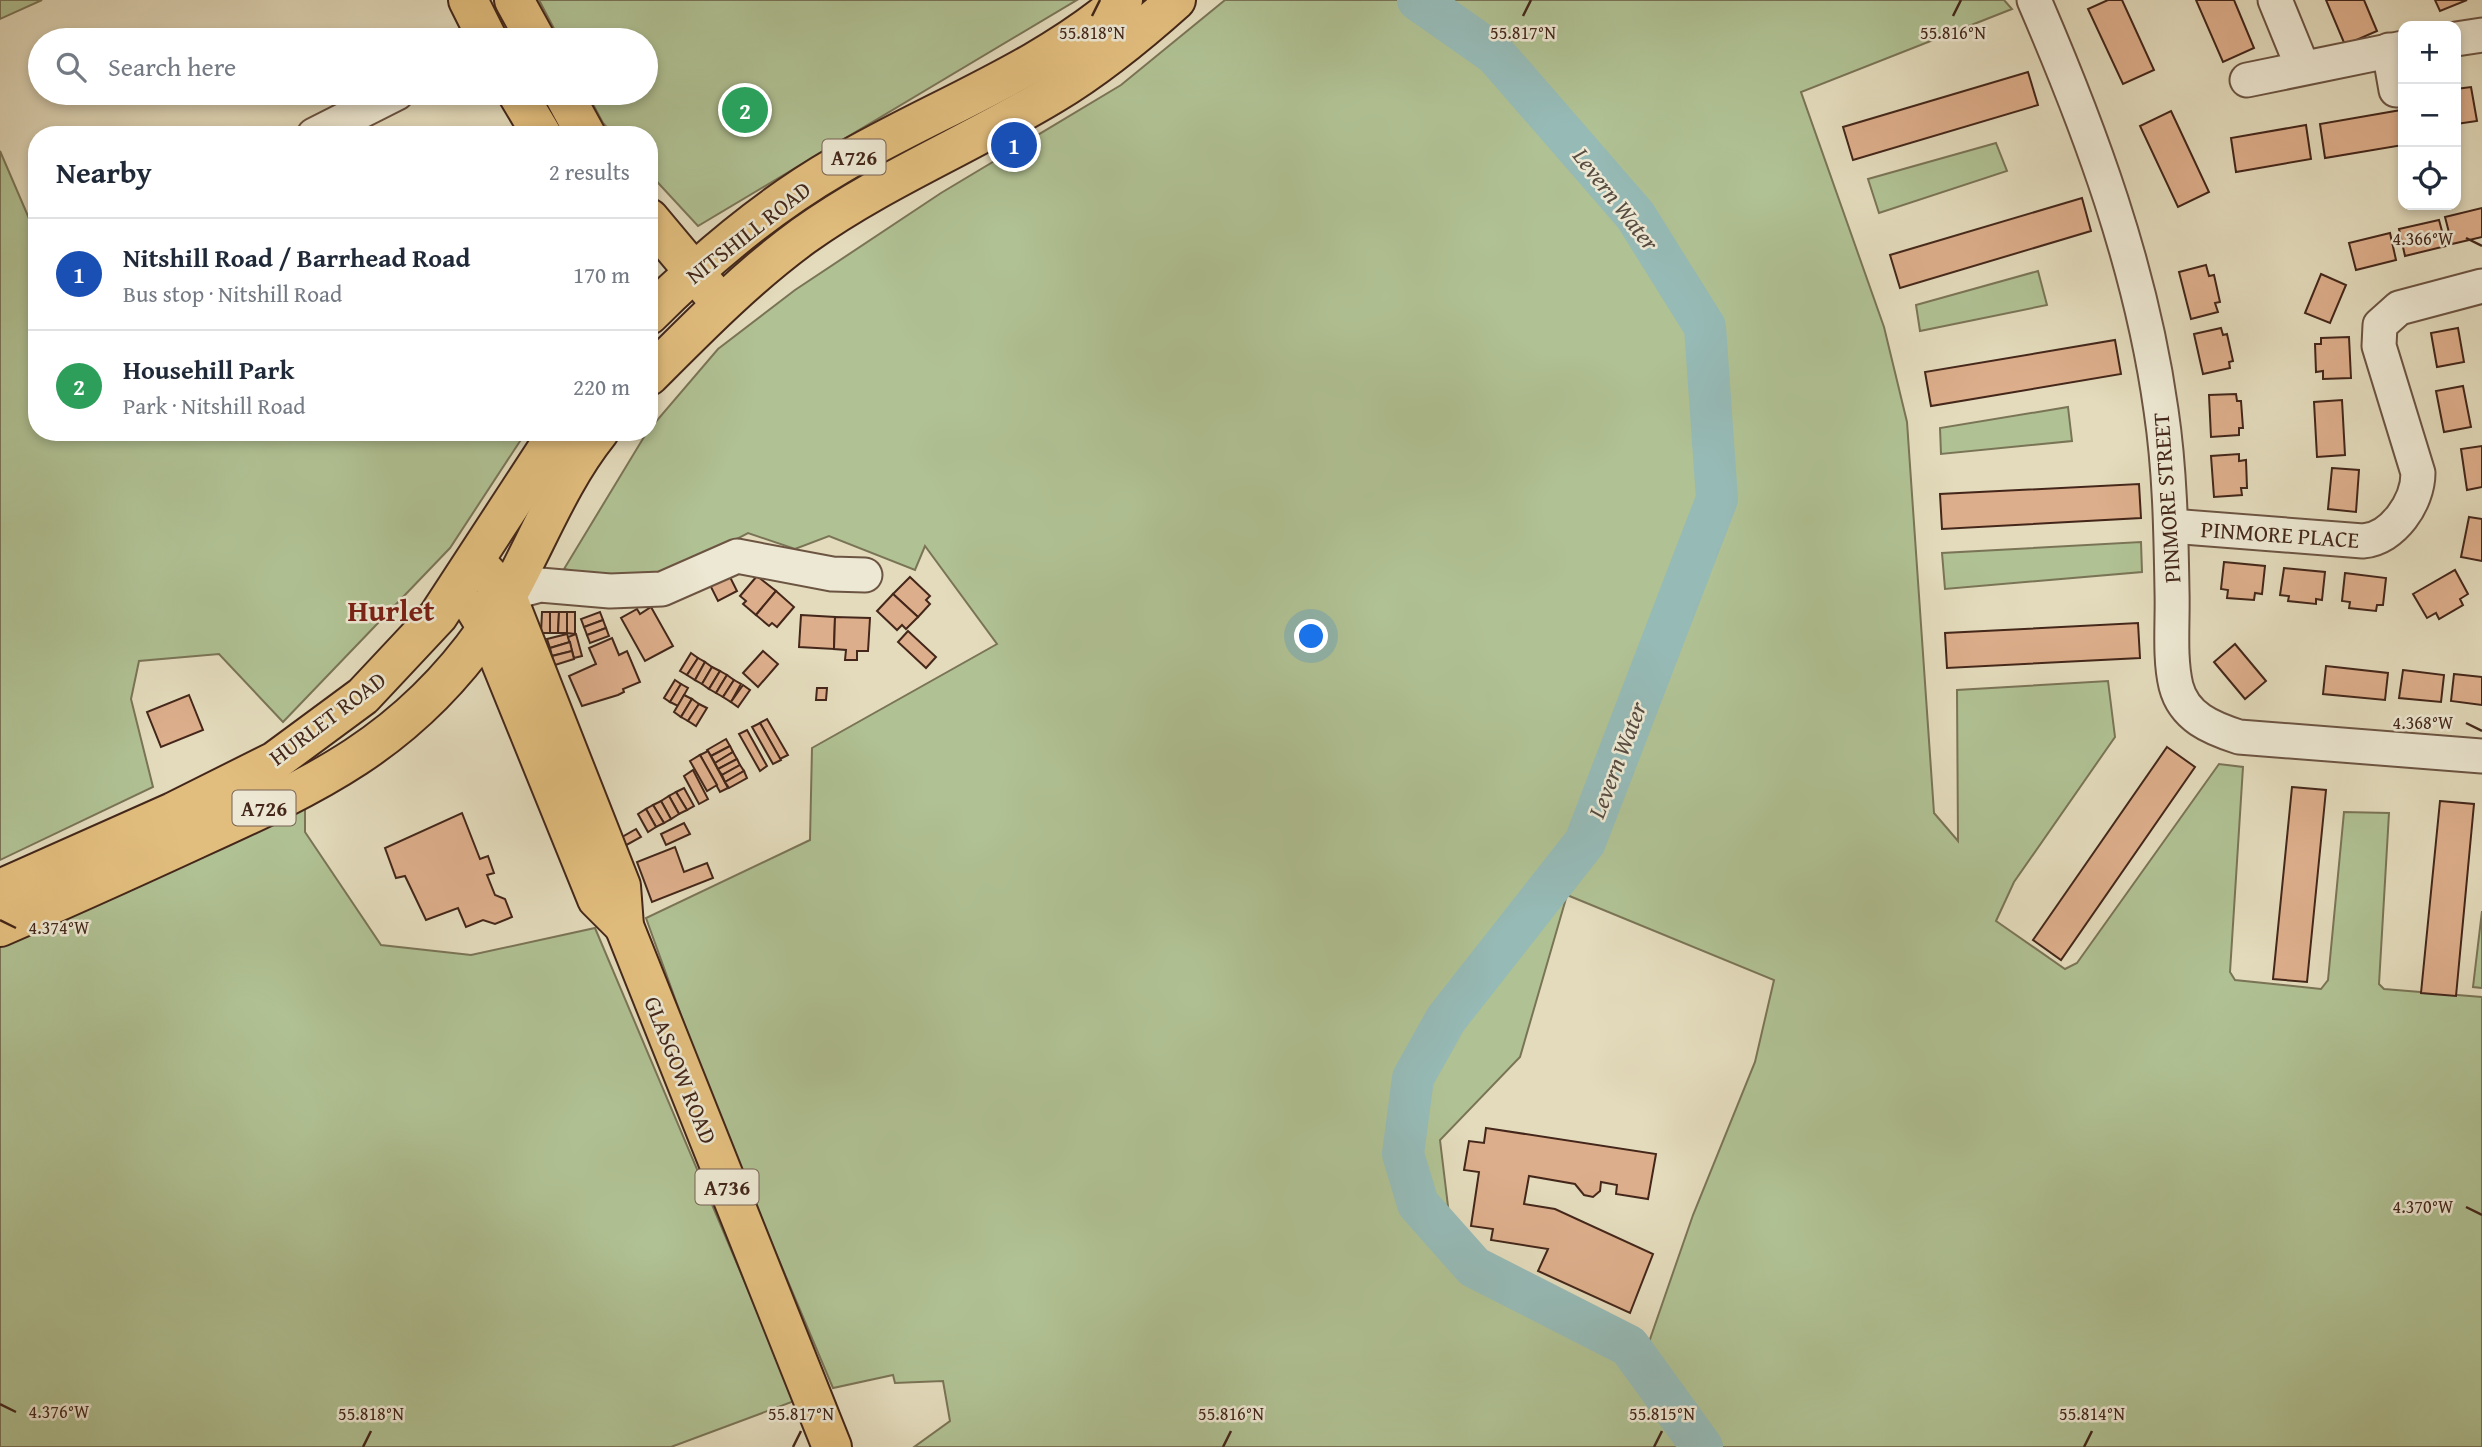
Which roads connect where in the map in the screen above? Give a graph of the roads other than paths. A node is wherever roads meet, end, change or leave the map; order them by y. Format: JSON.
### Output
{"nodes":[{"id":1,"x":468,"y":0,"type":"edge"},
{"id":2,"x":514,"y":0,"type":"edge"},
{"id":3,"x":1123,"y":0,"type":"edge"},
{"id":4,"x":1176,"y":0,"type":"edge"},
{"id":5,"x":2034,"y":0,"type":"edge"},
{"id":6,"x":2275,"y":0,"type":"edge"},
{"id":7,"x":482,"y":28,"type":"edge"},
{"id":8,"x":529,"y":28,"type":"edge"},
{"id":9,"x":2396,"y":49,"type":"edge"},
{"id":10,"x":2302,"y":66,"type":"junction"},
{"id":11,"x":2248,"y":80,"type":"dead end"},
{"id":12,"x":2396,"y":90,"type":"dead end"},
{"id":13,"x":373,"y":105,"type":"edge"},
{"id":14,"x":570,"y":105,"type":"edge"},
{"id":15,"x":332,"y":126,"type":"edge"},
{"id":16,"x":581,"y":126,"type":"edge"},
{"id":17,"x":658,"y":229,"type":"edge"},
{"id":18,"x":695,"y":273,"type":"junction"},
{"id":19,"x":2482,"y":286,"type":"edge"},
{"id":20,"x":658,"y":296,"type":"edge"},
{"id":21,"x":658,"y":301,"type":"edge"},
{"id":22,"x":721,"y":305,"type":"junction"},
{"id":23,"x":693,"y":332,"type":"junction"},
{"id":24,"x":658,"y":367,"type":"edge"},
{"id":25,"x":549,"y":441,"type":"edge"},
{"id":26,"x":593,"y":441,"type":"edge"},
{"id":27,"x":2171,"y":526,"type":"junction"},
{"id":28,"x":468,"y":573,"type":"junction"},
{"id":29,"x":865,"y":575,"type":"dead end"},
{"id":30,"x":506,"y":594,"type":"junction"},
{"id":31,"x":487,"y":628,"type":"junction"},
{"id":32,"x":2482,"y":756,"type":"edge"},
{"id":33,"x":0,"y":889,"type":"edge"},
{"id":34,"x":624,"y":926,"type":"junction"},
{"id":35,"x":0,"y":927,"type":"edge"},
{"id":36,"x":832,"y":1447,"type":"edge"}],
"edges":[{"from":1,"to":7,"type":"main road"},
{"from":2,"to":8,"type":"main road"},
{"from":3,"to":18,"type":"main road","name":"NITSHILL ROAD","number":"A726"},
{"from":4,"to":22,"type":"main road","name":"NITSHILL ROAD","number":"A726"},
{"from":5,"to":27,"type":"street","name":"PINMORE STREET"},
{"from":6,"to":10,"type":"street"},
{"from":9,"to":10,"type":"street"},
{"from":9,"to":12,"type":"street"},
{"from":10,"to":11,"type":"street"},
{"from":13,"to":15,"type":"street"},
{"from":14,"to":16,"type":"main road"},
{"from":17,"to":18,"type":"main road"},
{"from":18,"to":20,"type":"main road","name":"NITSHILL ROAD","number":"A726"},
{"from":18,"to":22,"type":"main road"},
{"from":19,"to":27,"type":"street","name":"PINMORE PLACE"},
{"from":21,"to":23,"type":"main road"},
{"from":22,"to":23,"type":"main road","number":"A726"},
{"from":23,"to":24,"type":"main road","number":"A726"},
{"from":25,"to":28,"type":"main road","name":"HURLET ROAD","number":"A726"},
{"from":26,"to":30,"type":"main road","name":"HURLET ROAD","number":"A726"},
{"from":27,"to":32,"type":"street","name":"PINMORE STREET"},
{"from":28,"to":30,"type":"main road"},
{"from":28,"to":31,"type":"main road","name":"GLASGOW ROAD"},
{"from":28,"to":33,"type":"main road","name":"HURLET ROAD","number":"A726"},
{"from":29,"to":30,"type":"street"},
{"from":30,"to":31,"type":"main road","name":"HURLET ROAD","number":"A726"},
{"from":30,"to":34,"type":"main road","name":"GLASGOW ROAD","number":"A736"},
{"from":31,"to":34,"type":"main road","name":"GLASGOW ROAD","number":"A736"},
{"from":31,"to":35,"type":"main road","name":"HURLET ROAD","number":"A726"},
{"from":34,"to":36,"type":"main road","name":"GLASGOW ROAD","number":"A736"}]}
